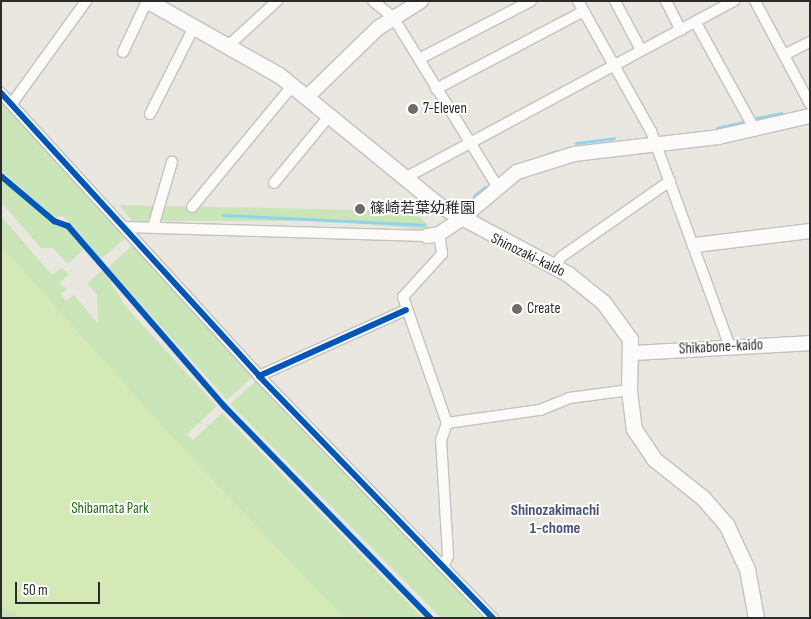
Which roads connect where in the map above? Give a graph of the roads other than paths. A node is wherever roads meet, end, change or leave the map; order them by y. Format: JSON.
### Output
{"nodes":[{"id":1,"x":86,"y":1,"type":"edge"},
{"id":2,"x":148,"y":1,"type":"edge"},
{"id":3,"x":277,"y":1,"type":"edge"},
{"id":4,"x":373,"y":1,"type":"edge"},
{"id":5,"x":422,"y":1,"type":"edge"},
{"id":6,"x":531,"y":1,"type":"edge"},
{"id":7,"x":578,"y":1,"type":"edge"},
{"id":8,"x":615,"y":1,"type":"edge"},
{"id":9,"x":666,"y":1,"type":"edge"},
{"id":10,"x":734,"y":1,"type":"edge"},
{"id":11,"x":755,"y":1,"type":"edge"},
{"id":12,"x":584,"y":11,"type":"junction"},
{"id":13,"x":393,"y":17,"type":"junction"},
{"id":14,"x":696,"y":23,"type":"junction"},
{"id":15,"x":194,"y":27,"type":"junction"},
{"id":16,"x":681,"y":30,"type":"junction"},
{"id":17,"x":810,"y":42,"type":"edge"},
{"id":18,"x":228,"y":46,"type":"junction"},
{"id":19,"x":642,"y":50,"type":"junction"},
{"id":20,"x":123,"y":52,"type":"dead end"},
{"id":21,"x":784,"y":55,"type":"junction"},
{"id":22,"x":419,"y":59,"type":"junction"},
{"id":23,"x":613,"y":65,"type":"junction"},
{"id":24,"x":293,"y":85,"type":"junction"},
{"id":25,"x":436,"y":89,"type":"junction"},
{"id":26,"x":1,"y":93,"type":"edge"},
{"id":27,"x":307,"y":97,"type":"junction"},
{"id":28,"x":13,"y":102,"type":"junction"},
{"id":29,"x":810,"y":104,"type":"edge"},
{"id":30,"x":150,"y":114,"type":"dead end"},
{"id":31,"x":330,"y":114,"type":"junction"},
{"id":32,"x":810,"y":116,"type":"edge"},
{"id":33,"x":755,"y":130,"type":"junction"},
{"id":34,"x":468,"y":140,"type":"junction"},
{"id":35,"x":656,"y":144,"type":"junction"},
{"id":36,"x":172,"y":162,"type":"dead end"},
{"id":37,"x":405,"y":178,"type":"junction"},
{"id":38,"x":670,"y":181,"type":"junction"},
{"id":39,"x":274,"y":183,"type":"dead end"},
{"id":40,"x":498,"y":188,"type":"junction"},
{"id":41,"x":192,"y":208,"type":"dead end"},
{"id":42,"x":460,"y":220,"type":"junction"},
{"id":43,"x":124,"y":226,"type":"junction"},
{"id":44,"x":153,"y":227,"type":"junction"},
{"id":45,"x":810,"y":231,"type":"edge"},
{"id":46,"x":433,"y":235,"type":"junction"},
{"id":47,"x":694,"y":245,"type":"junction"},
{"id":48,"x":555,"y":266,"type":"junction"},
{"id":49,"x":406,"y":310,"type":"junction"},
{"id":50,"x":810,"y":343,"type":"edge"},
{"id":51,"x":730,"y":347,"type":"junction"},
{"id":52,"x":632,"y":353,"type":"junction"},
{"id":53,"x":259,"y":376,"type":"junction"},
{"id":54,"x":629,"y":390,"type":"junction"},
{"id":55,"x":447,"y":423,"type":"junction"},
{"id":56,"x":443,"y":567,"type":"junction"},
{"id":57,"x":493,"y":618,"type":"edge"},
{"id":58,"x":756,"y":618,"type":"edge"}],
"edges":[{"from":1,"to":28,"type":"street"},
{"from":2,"to":15,"type":"main road","name":"Shinozaki-kaido"},
{"from":2,"to":20,"type":"street"},
{"from":3,"to":18,"type":"street"},
{"from":4,"to":13,"type":"street"},
{"from":5,"to":13,"type":"street"},
{"from":6,"to":22,"type":"street"},
{"from":7,"to":12,"type":"street"},
{"from":8,"to":19,"type":"street"},
{"from":9,"to":16,"type":"street"},
{"from":10,"to":14,"type":"street"},
{"from":11,"to":21,"type":"street"},
{"from":12,"to":23,"type":"street"},
{"from":12,"to":25,"type":"street"},
{"from":13,"to":22,"type":"street"},
{"from":13,"to":27,"type":"street"},
{"from":14,"to":16,"type":"street"},
{"from":14,"to":33,"type":"street"},
{"from":15,"to":18,"type":"main road","name":"Shinozaki-kaido"},
{"from":15,"to":30,"type":"street"},
{"from":16,"to":19,"type":"street"},
{"from":17,"to":21,"type":"street"},
{"from":18,"to":24,"type":"main road","name":"Shinozaki-kaido"},
{"from":19,"to":23,"type":"street"},
{"from":21,"to":29,"type":"street"},
{"from":22,"to":25,"type":"street"},
{"from":23,"to":34,"type":"street"},
{"from":23,"to":35,"type":"street"},
{"from":24,"to":27,"type":"main road","name":"Shinozaki-kaido"},
{"from":24,"to":41,"type":"street"},
{"from":25,"to":34,"type":"street"},
{"from":26,"to":28,"type":"street"},
{"from":27,"to":31,"type":"main road","name":"Shinozaki-kaido"},
{"from":28,"to":43,"type":"street"},
{"from":31,"to":37,"type":"main road","name":"Shinozaki-kaido"},
{"from":31,"to":39,"type":"street"},
{"from":32,"to":33,"type":"street"},
{"from":33,"to":35,"type":"street"},
{"from":34,"to":37,"type":"street"},
{"from":34,"to":40,"type":"street"},
{"from":35,"to":38,"type":"street"},
{"from":35,"to":40,"type":"street"},
{"from":36,"to":44,"type":"street"},
{"from":37,"to":42,"type":"main road","name":"Shinozaki-kaido"},
{"from":38,"to":47,"type":"street"},
{"from":38,"to":48,"type":"street"},
{"from":40,"to":42,"type":"street"},
{"from":42,"to":46,"type":"street"},
{"from":42,"to":48,"type":"main road","name":"Shinozaki-kaido"},
{"from":43,"to":44,"type":"street"},
{"from":43,"to":53,"type":"street"},
{"from":44,"to":46,"type":"street"},
{"from":45,"to":47,"type":"street"},
{"from":46,"to":49,"type":"street"},
{"from":47,"to":51,"type":"street"},
{"from":48,"to":52,"type":"main road","name":"Shinozaki-kaido"},
{"from":49,"to":53,"type":"street"},
{"from":49,"to":55,"type":"street"},
{"from":50,"to":51,"type":"street","name":"Shikabone-kaido"},
{"from":51,"to":52,"type":"street","name":"Shikabone-kaido"},
{"from":52,"to":54,"type":"main road","name":"Shinozaki-kaido"},
{"from":53,"to":56,"type":"street"},
{"from":54,"to":55,"type":"street"},
{"from":54,"to":58,"type":"main road","name":"Shinozaki-kaido"},
{"from":55,"to":56,"type":"street"},
{"from":56,"to":57,"type":"street"}]}
